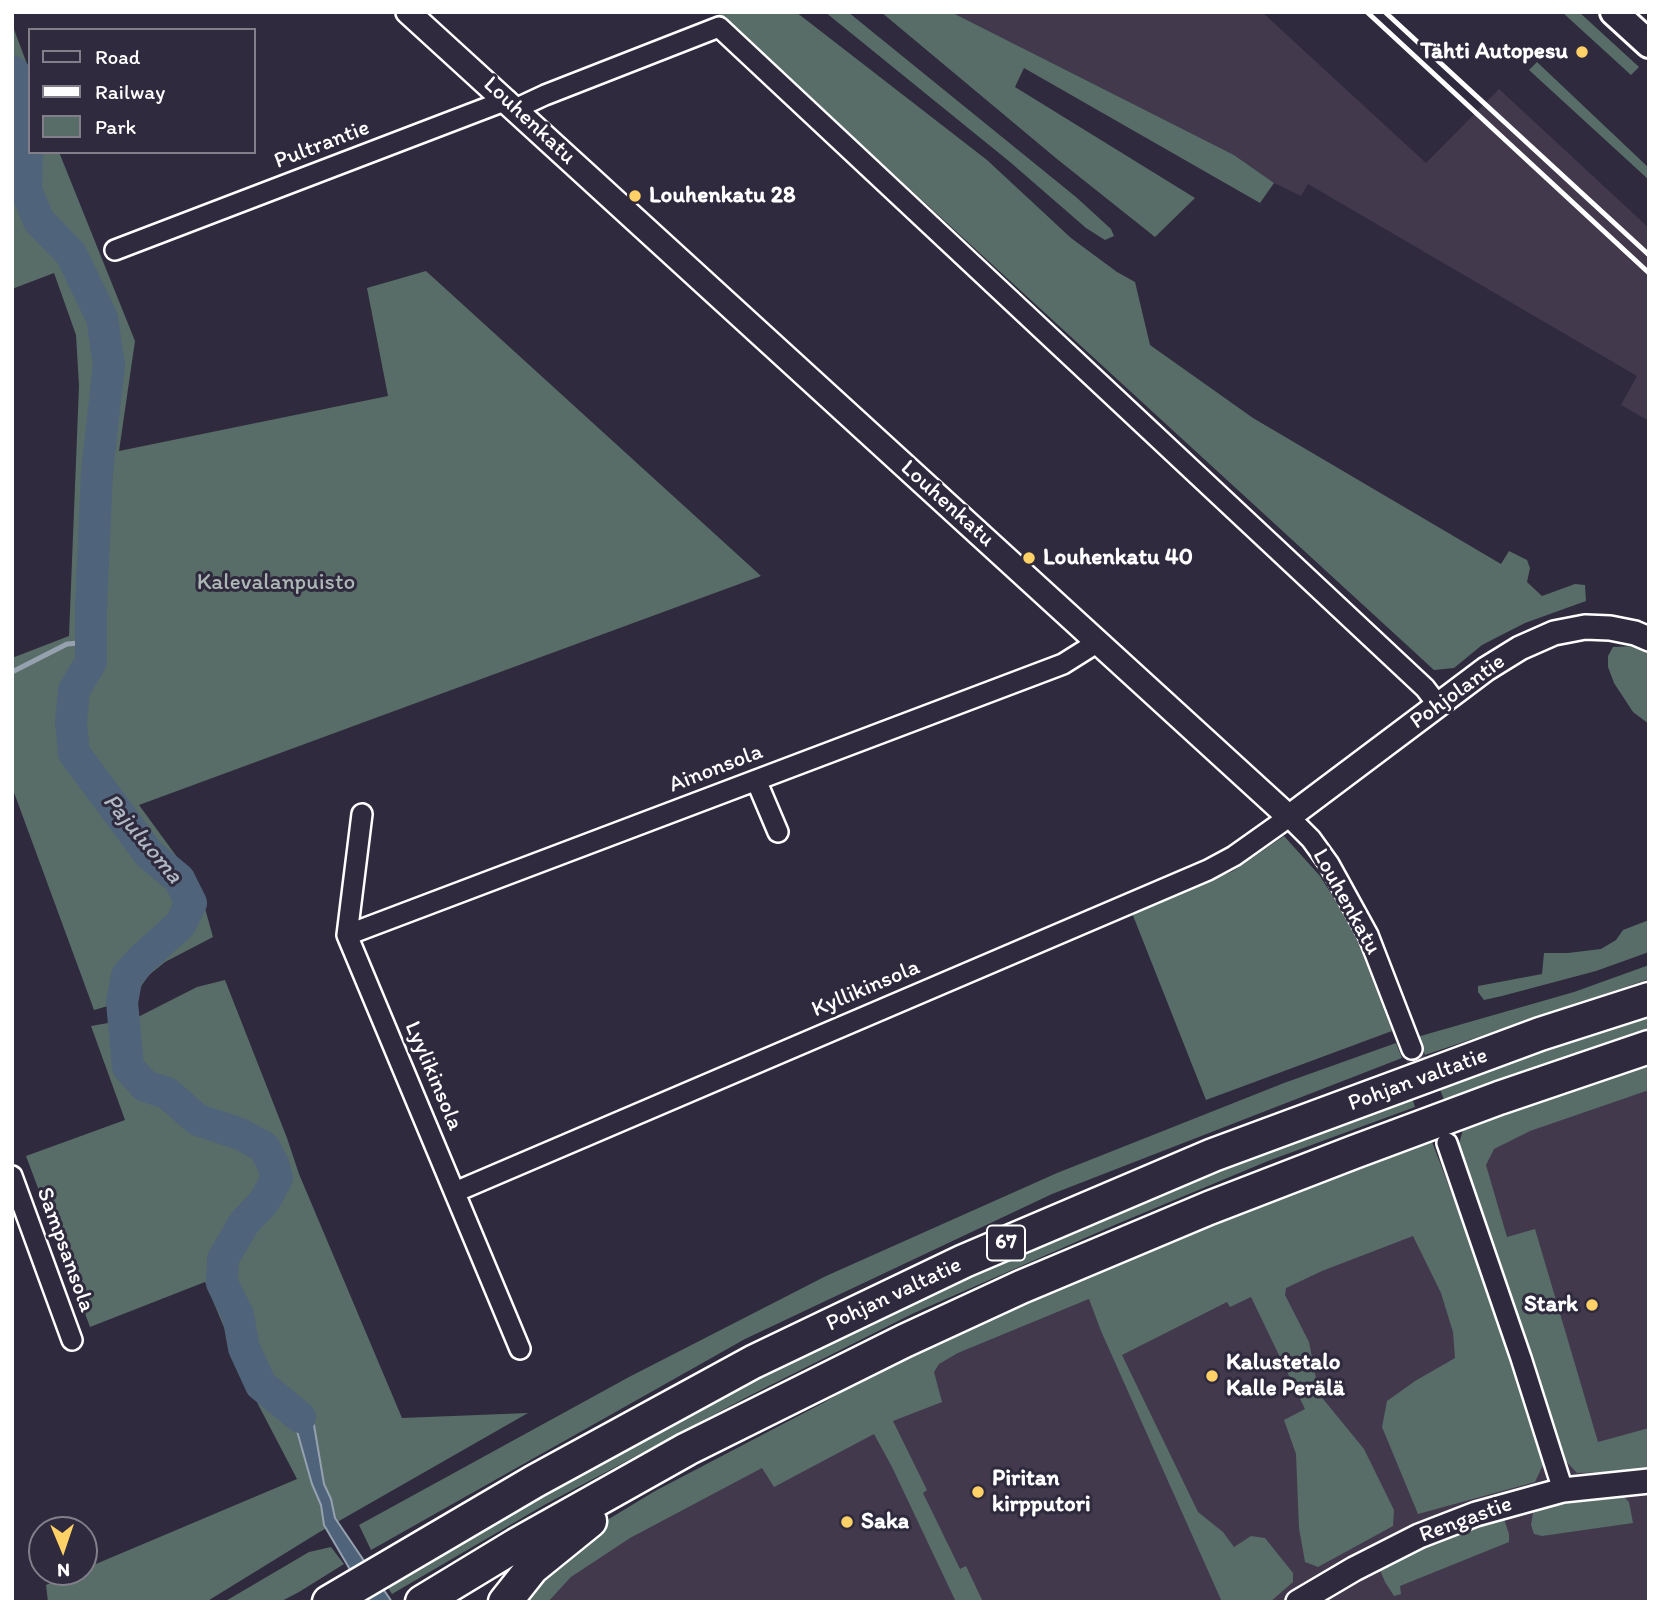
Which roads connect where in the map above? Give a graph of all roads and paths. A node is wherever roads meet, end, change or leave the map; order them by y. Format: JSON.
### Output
{"nodes":[{"id":1,"x":408,"y":12,"type":"edge"},
{"id":2,"x":1614,"y":12,"type":"edge"},
{"id":3,"x":1649,"y":44,"type":"edge"},
{"id":4,"x":511,"y":105,"type":"junction"},
{"id":5,"x":115,"y":250,"type":"dead end"},
{"id":6,"x":1649,"y":639,"type":"edge"},
{"id":7,"x":1098,"y":642,"type":"junction"},
{"id":8,"x":1438,"y":705,"type":"junction"},
{"id":9,"x":756,"y":780,"type":"junction"},
{"id":10,"x":362,"y":814,"type":"dead end"},
{"id":11,"x":1289,"y":817,"type":"junction"},
{"id":12,"x":778,"y":832,"type":"dead end"},
{"id":13,"x":347,"y":935,"type":"junction"},
{"id":14,"x":1649,"y":999,"type":"edge"},
{"id":15,"x":1649,"y":1047,"type":"edge"},
{"id":16,"x":1412,"y":1049,"type":"tunnel mouth"},
{"id":17,"x":1447,"y":1143,"type":"tunnel mouth"},
{"id":18,"x":12,"y":1176,"type":"edge"},
{"id":19,"x":455,"y":1192,"type":"junction"},
{"id":20,"x":72,"y":1340,"type":"dead end"},
{"id":21,"x":520,"y":1349,"type":"dead end"},
{"id":22,"x":687,"y":1449,"type":"junction"},
{"id":23,"x":1649,"y":1481,"type":"edge"},
{"id":24,"x":1563,"y":1490,"type":"junction"},
{"id":25,"x":336,"y":1597,"type":"edge"},
{"id":26,"x":422,"y":1602,"type":"edge"},
{"id":27,"x":505,"y":1602,"type":"edge"},
{"id":28,"x":1298,"y":1602,"type":"edge"}],
"edges":[{"from":1,"to":4,"type":"street","name":"Louhenkatu"},
{"from":2,"to":3,"type":"main road"},
{"from":4,"to":5,"type":"street","name":"Pultrantie"},
{"from":4,"to":7,"type":"street","name":"Louhenkatu"},
{"from":4,"to":8,"type":"street","name":"Pultrantie"},
{"from":6,"to":8,"type":"street","name":"Pohjolantie"},
{"from":7,"to":9,"type":"street","name":"Ainonsola"},
{"from":7,"to":11,"type":"street","name":"Louhenkatu"},
{"from":8,"to":11,"type":"street","name":"Pohjolantie"},
{"from":9,"to":12,"type":"street"},
{"from":9,"to":13,"type":"street","name":"Ainonsola"},
{"from":10,"to":13,"type":"street","name":"Lyylikinsola"},
{"from":11,"to":16,"type":"street","name":"Louhenkatu"},
{"from":11,"to":19,"type":"street","name":"Kyllikinsola"},
{"from":13,"to":19,"type":"street","name":"Lyylikinsola"},
{"from":14,"to":25,"type":"highway","name":"Pohjan valtatie","number":"67"},
{"from":15,"to":22,"type":"highway","name":"Pohjan valtatie","number":"67"},
{"from":17,"to":24,"type":"street"},
{"from":18,"to":20,"type":"street","name":"Sampsansola"},
{"from":19,"to":21,"type":"street","name":"Lyylikinsola"},
{"from":22,"to":26,"type":"highway","name":"Pohjan valtatie","number":"67"},
{"from":22,"to":27,"type":"highway"},
{"from":23,"to":24,"type":"street","name":"Rengastie"},
{"from":24,"to":28,"type":"street","name":"Rengastie"}]}
